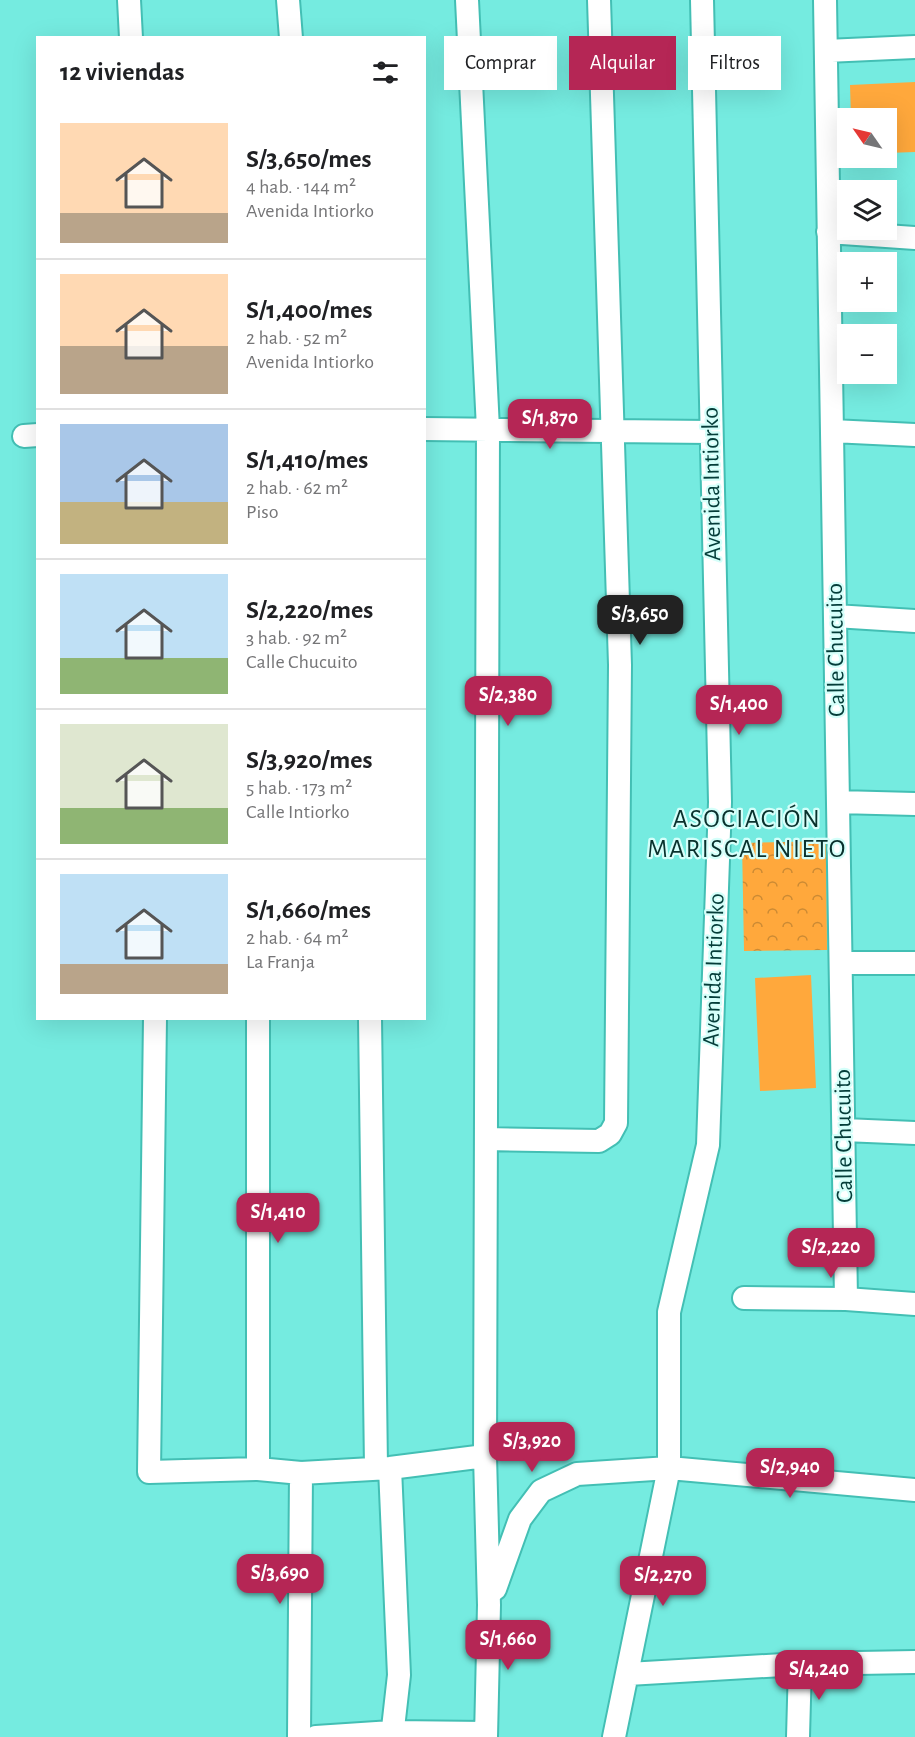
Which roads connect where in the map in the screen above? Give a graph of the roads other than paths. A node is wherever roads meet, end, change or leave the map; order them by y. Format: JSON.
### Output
{"nodes":[{"id":1,"x":129,"y":0,"type":"edge"},
{"id":2,"x":288,"y":0,"type":"edge"},
{"id":3,"x":466,"y":0,"type":"edge"},
{"id":4,"x":599,"y":0,"type":"edge"},
{"id":5,"x":702,"y":0,"type":"edge"},
{"id":6,"x":825,"y":0,"type":"edge"},
{"id":7,"x":131,"y":36,"type":"edge"},
{"id":8,"x":291,"y":36,"type":"edge"},
{"id":9,"x":915,"y":47,"type":"edge"},
{"id":10,"x":826,"y":51,"type":"junction"},
{"id":11,"x":828,"y":232,"type":"junction"},
{"id":12,"x":915,"y":238,"type":"edge"},
{"id":13,"x":426,"y":429,"type":"edge"},
{"id":14,"x":488,"y":429,"type":"junction"},
{"id":15,"x":613,"y":430,"type":"junction"},
{"id":16,"x":832,"y":431,"type":"junction"},
{"id":17,"x":710,"y":432,"type":"junction"},
{"id":18,"x":915,"y":435,"type":"edge"},
{"id":19,"x":835,"y":616,"type":"junction"},
{"id":20,"x":915,"y":621,"type":"edge"},
{"id":21,"x":838,"y":802,"type":"junction"},
{"id":22,"x":915,"y":804,"type":"edge"},
{"id":23,"x":841,"y":963,"type":"junction"},
{"id":24,"x":915,"y":963,"type":"edge"},
{"id":25,"x":155,"y":1020,"type":"edge"},
{"id":26,"x":258,"y":1020,"type":"edge"},
{"id":27,"x":370,"y":1020,"type":"edge"},
{"id":28,"x":844,"y":1130,"type":"junction"},
{"id":29,"x":915,"y":1133,"type":"edge"},
{"id":30,"x":486,"y":1139,"type":"junction"},
{"id":31,"x":744,"y":1298,"type":"dead end"},
{"id":32,"x":846,"y":1299,"type":"junction"},
{"id":33,"x":915,"y":1304,"type":"edge"},
{"id":34,"x":485,"y":1456,"type":"junction"},
{"id":35,"x":383,"y":1468,"type":"junction"},
{"id":36,"x":669,"y":1468,"type":"junction"},
{"id":37,"x":258,"y":1469,"type":"junction"},
{"id":38,"x":302,"y":1473,"type":"junction"},
{"id":39,"x":915,"y":1490,"type":"edge"},
{"id":40,"x":489,"y":1605,"type":"junction"},
{"id":41,"x":915,"y":1662,"type":"edge"},
{"id":42,"x":800,"y":1664,"type":"junction"},
{"id":43,"x":628,"y":1674,"type":"junction"},
{"id":44,"x":392,"y":1735,"type":"edge"},
{"id":45,"x":486,"y":1735,"type":"edge"},
{"id":46,"x":299,"y":1737,"type":"edge"},
{"id":47,"x":316,"y":1737,"type":"edge"},
{"id":48,"x":614,"y":1737,"type":"edge"},
{"id":49,"x":798,"y":1737,"type":"edge"}],
"edges":[{"from":1,"to":7,"type":"street"},
{"from":2,"to":8,"type":"street"},
{"from":3,"to":14,"type":"street"},
{"from":4,"to":15,"type":"street"},
{"from":5,"to":17,"type":"street","name":"Avenida Intiorko"},
{"from":6,"to":10,"type":"street","name":"Calle Chucuito"},
{"from":9,"to":10,"type":"street"},
{"from":10,"to":11,"type":"street","name":"Calle Chucuito"},
{"from":11,"to":12,"type":"street"},
{"from":11,"to":16,"type":"street","name":"Calle Chucuito"},
{"from":13,"to":14,"type":"street"},
{"from":14,"to":15,"type":"street"},
{"from":14,"to":30,"type":"street"},
{"from":15,"to":17,"type":"street"},
{"from":15,"to":30,"type":"street"},
{"from":16,"to":18,"type":"street"},
{"from":16,"to":19,"type":"street","name":"Calle Chucuito"},
{"from":17,"to":36,"type":"street","name":"Avenida Intiorko"},
{"from":19,"to":20,"type":"street"},
{"from":19,"to":21,"type":"street","name":"Calle Chucuito"},
{"from":21,"to":22,"type":"street"},
{"from":21,"to":23,"type":"street","name":"Calle Chucuito"},
{"from":23,"to":24,"type":"street"},
{"from":23,"to":28,"type":"street","name":"Calle Chucuito"},
{"from":25,"to":37,"type":"street"},
{"from":26,"to":37,"type":"street"},
{"from":27,"to":35,"type":"street"},
{"from":28,"to":29,"type":"street"},
{"from":28,"to":32,"type":"street","name":"Calle Chucuito"},
{"from":30,"to":34,"type":"street"},
{"from":31,"to":32,"type":"street"},
{"from":32,"to":33,"type":"street"},
{"from":34,"to":35,"type":"street"},
{"from":34,"to":40,"type":"street"},
{"from":35,"to":38,"type":"street"},
{"from":35,"to":44,"type":"street"},
{"from":36,"to":39,"type":"street"},
{"from":36,"to":40,"type":"street"},
{"from":36,"to":43,"type":"street","name":"Avenida Intiorko"},
{"from":37,"to":38,"type":"street"},
{"from":38,"to":46,"type":"street"},
{"from":40,"to":45,"type":"street"},
{"from":41,"to":42,"type":"street"},
{"from":42,"to":43,"type":"street"},
{"from":42,"to":49,"type":"street"},
{"from":43,"to":48,"type":"street","name":"Avenida Intiorko"},
{"from":44,"to":45,"type":"street"},
{"from":44,"to":47,"type":"street"}]}
